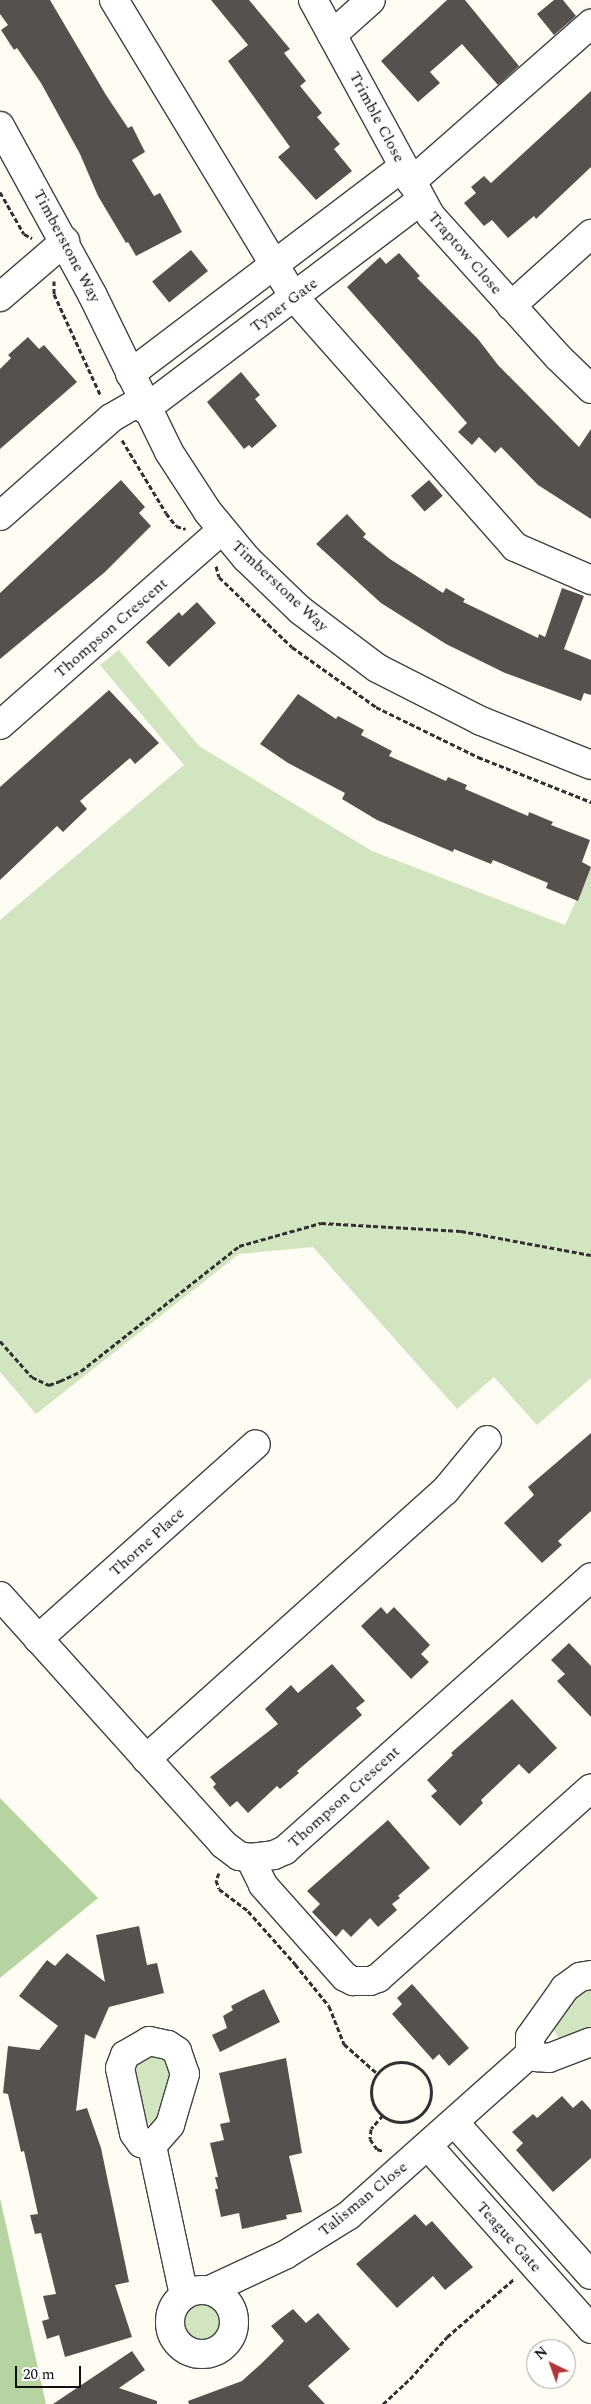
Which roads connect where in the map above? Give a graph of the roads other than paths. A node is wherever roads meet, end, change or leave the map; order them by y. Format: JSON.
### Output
{"nodes":[{"id":1,"x":114,"y":0,"type":"edge"},
{"id":2,"x":313,"y":0,"type":"edge"},
{"id":3,"x":370,"y":0,"type":"edge"},
{"id":4,"x":591,"y":24,"type":"edge"},
{"id":5,"x":332,"y":35,"type":"junction"},
{"id":6,"x":0,"y":126,"type":"edge"},
{"id":7,"x":412,"y":183,"type":"junction"},
{"id":8,"x":591,"y":234,"type":"edge"},
{"id":9,"x":65,"y":242,"type":"junction"},
{"id":10,"x":274,"y":265,"type":"junction"},
{"id":11,"x":294,"y":297,"type":"junction"},
{"id":12,"x":0,"y":298,"type":"edge"},
{"id":13,"x":511,"y":306,"type":"junction"},
{"id":14,"x":130,"y":374,"type":"junction"},
{"id":15,"x":591,"y":389,"type":"edge"},
{"id":16,"x":143,"y":405,"type":"junction"},
{"id":17,"x":0,"y":516,"type":"edge"},
{"id":18,"x":222,"y":530,"type":"junction"},
{"id":19,"x":591,"y":580,"type":"edge"},
{"id":20,"x":0,"y":725,"type":"edge"},
{"id":21,"x":591,"y":765,"type":"edge"},
{"id":22,"x":487,"y":1440,"type":"dead end"},
{"id":23,"x":256,"y":1444,"type":"dead end"},
{"id":24,"x":591,"y":1577,"type":"edge"},
{"id":25,"x":0,"y":1596,"type":"edge"},
{"id":26,"x":38,"y":1639,"type":"junction"},
{"id":27,"x":146,"y":1759,"type":"junction"},
{"id":28,"x":591,"y":1788,"type":"edge"},
{"id":29,"x":250,"y":1858,"type":"junction"},
{"id":30,"x":591,"y":1975,"type":"edge"},
{"id":31,"x":591,"y":2042,"type":"edge"},
{"id":32,"x":532,"y":2053,"type":"junction"},
{"id":33,"x":454,"y":2122,"type":"junction"},
{"id":34,"x":152,"y":2146,"type":"dead end"},
{"id":35,"x":428,"y":2146,"type":"junction"},
{"id":36,"x":591,"y":2275,"type":"edge"},
{"id":37,"x":591,"y":2329,"type":"edge"}],
"edges":[{"from":1,"to":10,"type":"street"},
{"from":2,"to":5,"type":"street","name":"Trimble Close"},
{"from":3,"to":5,"type":"street"},
{"from":4,"to":7,"type":"street"},
{"from":5,"to":7,"type":"street","name":"Trimble Close"},
{"from":6,"to":9,"type":"street","name":"Timberstone Way"},
{"from":7,"to":10,"type":"street"},
{"from":7,"to":11,"type":"street","name":"Tyner Gate"},
{"from":7,"to":13,"type":"street","name":"Traptow Close"},
{"from":8,"to":13,"type":"street","name":"Traptow Close"},
{"from":9,"to":12,"type":"street"},
{"from":9,"to":14,"type":"street","name":"Timberstone Way"},
{"from":10,"to":11,"type":"street"},
{"from":10,"to":14,"type":"street"},
{"from":11,"to":16,"type":"street","name":"Tyner Gate"},
{"from":11,"to":19,"type":"street"},
{"from":13,"to":15,"type":"street","name":"Traptow Close"},
{"from":14,"to":16,"type":"street","name":"Timberstone Way"},
{"from":16,"to":17,"type":"street","name":"Tyner Gate"},
{"from":16,"to":18,"type":"street","name":"Timberstone Way"},
{"from":18,"to":20,"type":"street","name":"Thompson Crescent"},
{"from":18,"to":21,"type":"street","name":"Timberstone Way"},
{"from":22,"to":27,"type":"street"},
{"from":23,"to":26,"type":"street","name":"Thorne Place"},
{"from":24,"to":29,"type":"street","name":"Thompson Crescent"},
{"from":25,"to":26,"type":"street"},
{"from":26,"to":27,"type":"street"},
{"from":27,"to":29,"type":"street"},
{"from":28,"to":29,"type":"street"},
{"from":30,"to":32,"type":"street"},
{"from":31,"to":32,"type":"street"},
{"from":32,"to":33,"type":"street","name":"Talisman Close"},
{"from":33,"to":35,"type":"street","name":"Talisman Close"},
{"from":33,"to":36,"type":"street"},
{"from":34,"to":35,"type":"street","name":"Talisman Close"},
{"from":35,"to":37,"type":"street","name":"Teague Gate"}]}
